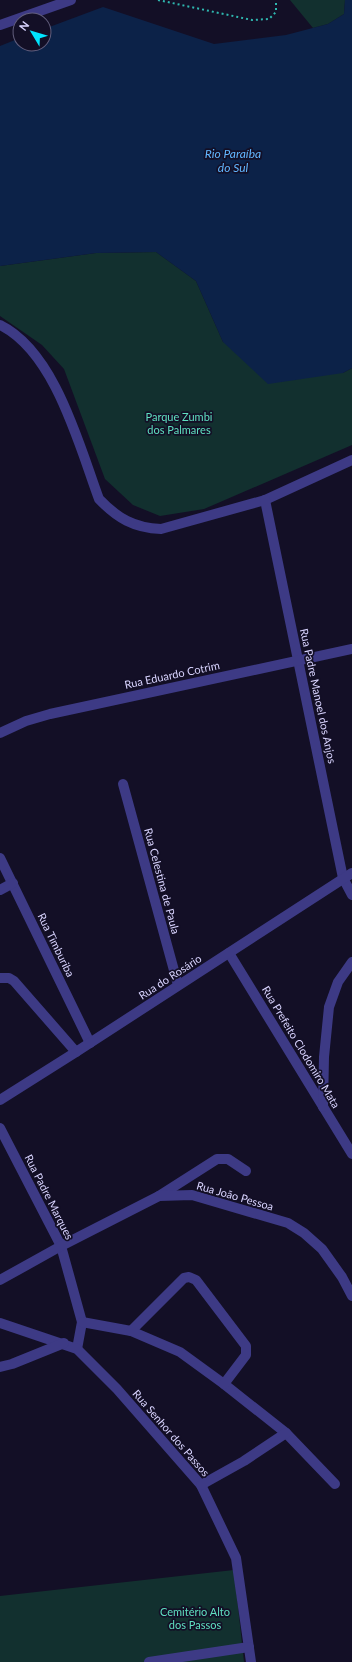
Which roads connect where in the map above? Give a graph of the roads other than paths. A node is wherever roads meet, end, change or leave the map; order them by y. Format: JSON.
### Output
{"nodes":[{"id":1,"x":71,"y":0,"type":"edge"},
{"id":2,"x":0,"y":25,"type":"edge"},
{"id":3,"x":0,"y":325,"type":"edge"},
{"id":4,"x":352,"y":460,"type":"edge"},
{"id":5,"x":265,"y":500,"type":"junction"},
{"id":6,"x":352,"y":649,"type":"edge"},
{"id":7,"x":299,"y":660,"type":"junction"},
{"id":8,"x":0,"y":733,"type":"edge"},
{"id":9,"x":123,"y":784,"type":"dead end"},
{"id":10,"x":0,"y":858,"type":"edge"},
{"id":11,"x":348,"y":876,"type":"edge"},
{"id":12,"x":13,"y":883,"type":"junction"},
{"id":13,"x":0,"y":890,"type":"edge"},
{"id":14,"x":352,"y":895,"type":"edge"},
{"id":15,"x":229,"y":953,"type":"junction"},
{"id":16,"x":352,"y":962,"type":"edge"},
{"id":17,"x":0,"y":978,"type":"edge"},
{"id":18,"x":178,"y":985,"type":"junction"},
{"id":19,"x":90,"y":1043,"type":"junction"},
{"id":20,"x":76,"y":1052,"type":"junction"},
{"id":21,"x":0,"y":1100,"type":"edge"},
{"id":22,"x":323,"y":1107,"type":"junction"},
{"id":23,"x":0,"y":1128,"type":"edge"},
{"id":24,"x":352,"y":1154,"type":"edge"},
{"id":25,"x":246,"y":1171,"type":"dead end"},
{"id":26,"x":159,"y":1196,"type":"junction"},
{"id":27,"x":61,"y":1246,"type":"junction"},
{"id":28,"x":0,"y":1280,"type":"edge"},
{"id":29,"x":352,"y":1296,"type":"edge"},
{"id":30,"x":82,"y":1322,"type":"junction"},
{"id":31,"x":0,"y":1323,"type":"edge"},
{"id":32,"x":131,"y":1331,"type":"junction"},
{"id":33,"x":64,"y":1343,"type":"junction"},
{"id":34,"x":77,"y":1349,"type":"junction"},
{"id":35,"x":0,"y":1367,"type":"edge"},
{"id":36,"x":224,"y":1384,"type":"junction"},
{"id":37,"x":286,"y":1433,"type":"junction"},
{"id":38,"x":335,"y":1484,"type":"dead end"},
{"id":39,"x":201,"y":1485,"type":"junction"},
{"id":40,"x":249,"y":1647,"type":"junction"},
{"id":41,"x":149,"y":1662,"type":"edge"},
{"id":42,"x":251,"y":1662,"type":"edge"}],
"edges":[{"from":1,"to":2,"type":"street"},
{"from":3,"to":5,"type":"street"},
{"from":4,"to":5,"type":"street"},
{"from":5,"to":7,"type":"street","name":"Rua Padre Manoel dos Anjos"},
{"from":6,"to":7,"type":"street","name":"Rua Eduardo Cotrim"},
{"from":7,"to":8,"type":"street","name":"Rua Eduardo Cotrim"},
{"from":7,"to":11,"type":"street","name":"Rua Padre Manoel dos Anjos"},
{"from":9,"to":18,"type":"street","name":"Rua Celestina de Paula"},
{"from":10,"to":12,"type":"street","name":"Rua Timburiba"},
{"from":11,"to":14,"type":"street","name":"Rua Padre Manoel dos Anjos"},
{"from":11,"to":15,"type":"street","name":"Rua do Rosário"},
{"from":12,"to":13,"type":"street"},
{"from":12,"to":19,"type":"street","name":"Rua Timburiba"},
{"from":15,"to":18,"type":"street","name":"Rua do Rosário"},
{"from":15,"to":22,"type":"street","name":"Rua Prefeito Clodomiro Mata"},
{"from":16,"to":22,"type":"street"},
{"from":17,"to":20,"type":"street"},
{"from":18,"to":19,"type":"street","name":"Rua do Rosário"},
{"from":19,"to":20,"type":"street","name":"Rua do Rosário"},
{"from":20,"to":21,"type":"street","name":"Rua do Rosário"},
{"from":22,"to":24,"type":"street","name":"Rua Prefeito Clodomiro Mata"},
{"from":23,"to":27,"type":"street","name":"Rua Padre Marques"},
{"from":25,"to":26,"type":"street"},
{"from":26,"to":27,"type":"street","name":"Rua João Pessoa"},
{"from":26,"to":29,"type":"street","name":"Rua João Pessoa"},
{"from":27,"to":28,"type":"street","name":"Rua João Pessoa"},
{"from":27,"to":30,"type":"street","name":"Rua Padre Marques"},
{"from":30,"to":32,"type":"street"},
{"from":30,"to":34,"type":"street","name":"Rua Padre Marques"},
{"from":31,"to":33,"type":"street","name":"Rua Senhor dos Passos"},
{"from":32,"to":36,"type":"street"},
{"from":32,"to":36,"type":"street"},
{"from":33,"to":34,"type":"street","name":"Rua Senhor dos Passos"},
{"from":33,"to":35,"type":"street"},
{"from":34,"to":39,"type":"street","name":"Rua Senhor dos Passos"},
{"from":36,"to":37,"type":"street"},
{"from":37,"to":38,"type":"street"},
{"from":37,"to":39,"type":"street"},
{"from":39,"to":40,"type":"street","name":"Rua Senhor dos Passos"},
{"from":40,"to":41,"type":"street"},
{"from":40,"to":42,"type":"street","name":"Rua Senhor dos Passos"}]}
